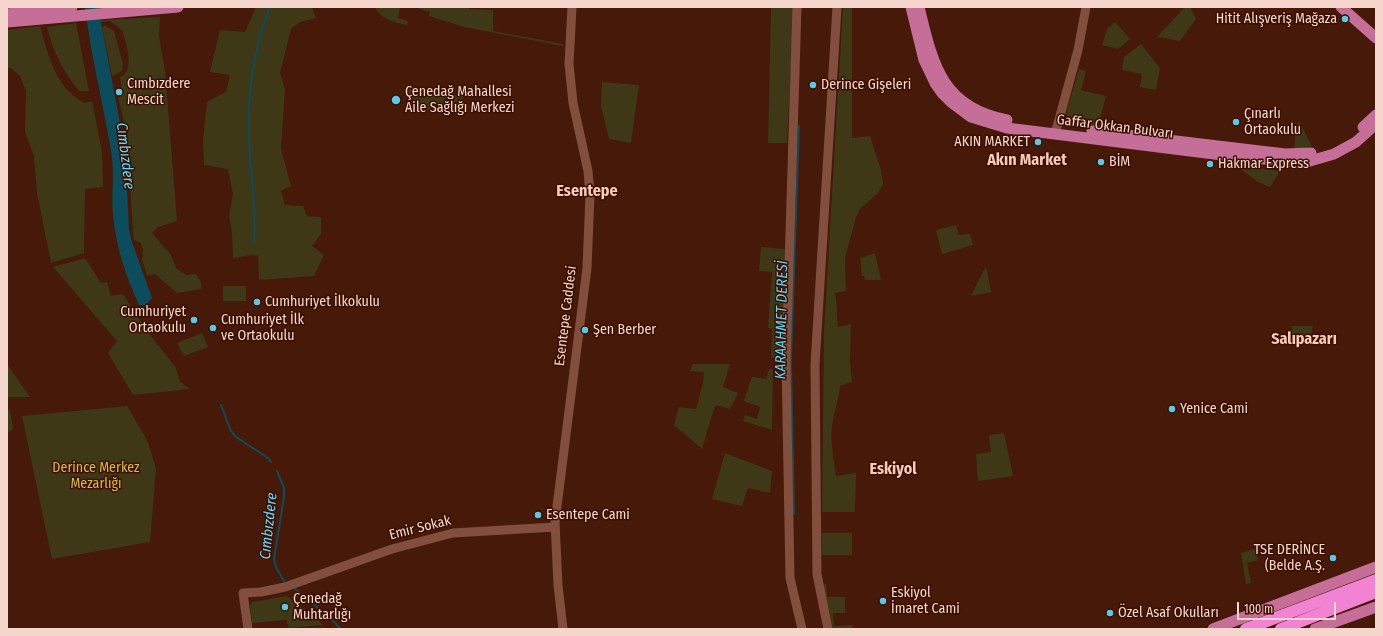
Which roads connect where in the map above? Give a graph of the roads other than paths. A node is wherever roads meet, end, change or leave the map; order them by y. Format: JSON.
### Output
{"nodes":[{"id":1,"x":72,"y":7,"type":"edge"},
{"id":2,"x":178,"y":7,"type":"edge"},
{"id":3,"x":572,"y":7,"type":"edge"},
{"id":4,"x":797,"y":7,"type":"edge"},
{"id":5,"x":837,"y":7,"type":"edge"},
{"id":6,"x":911,"y":7,"type":"edge"},
{"id":7,"x":919,"y":7,"type":"edge"},
{"id":8,"x":1086,"y":7,"type":"edge"},
{"id":9,"x":1341,"y":7,"type":"edge"},
{"id":10,"x":7,"y":14,"type":"edge"},
{"id":11,"x":7,"y":22,"type":"edge"},
{"id":12,"x":1376,"y":38,"type":"edge"},
{"id":13,"x":1376,"y":115,"type":"edge"},
{"id":14,"x":1376,"y":124,"type":"edge"},
{"id":15,"x":1055,"y":131,"type":"junction"},
{"id":16,"x":555,"y":527,"type":"junction"},
{"id":17,"x":1376,"y":567,"type":"edge"},
{"id":18,"x":1376,"y":580,"type":"edge"},
{"id":19,"x":1376,"y":592,"type":"edge"},
{"id":20,"x":1376,"y":606,"type":"edge"},
{"id":21,"x":248,"y":629,"type":"edge"},
{"id":22,"x":563,"y":629,"type":"edge"},
{"id":23,"x":802,"y":629,"type":"edge"},
{"id":24,"x":828,"y":629,"type":"edge"},
{"id":25,"x":1213,"y":629,"type":"edge"},
{"id":26,"x":1246,"y":629,"type":"edge"},
{"id":27,"x":1281,"y":629,"type":"edge"},
{"id":28,"x":1315,"y":629,"type":"edge"}],
"edges":[{"from":1,"to":10,"type":"main road"},
{"from":2,"to":11,"type":"main road"},
{"from":3,"to":16,"type":"street","name":"Esentepe Caddesi"},
{"from":4,"to":23,"type":"street"},
{"from":5,"to":24,"type":"street"},
{"from":6,"to":15,"type":"main road","name":"Gaffar Okkan Bulvarı"},
{"from":7,"to":15,"type":"main road","name":"Gaffar Okkan Bulvarı"},
{"from":8,"to":15,"type":"street"},
{"from":9,"to":12,"type":"main road"},
{"from":13,"to":15,"type":"main road","name":"Gaffar Okkan Bulvarı"},
{"from":14,"to":15,"type":"main road","name":"Gaffar Okkan Bulvarı"},
{"from":16,"to":21,"type":"street","name":"Emir Sokak"},
{"from":16,"to":22,"type":"street","name":"Esentepe Caddesi"},
{"from":17,"to":25,"type":"main road"},
{"from":18,"to":26,"type":"highway"},
{"from":19,"to":27,"type":"highway"},
{"from":20,"to":28,"type":"main road"}]}
